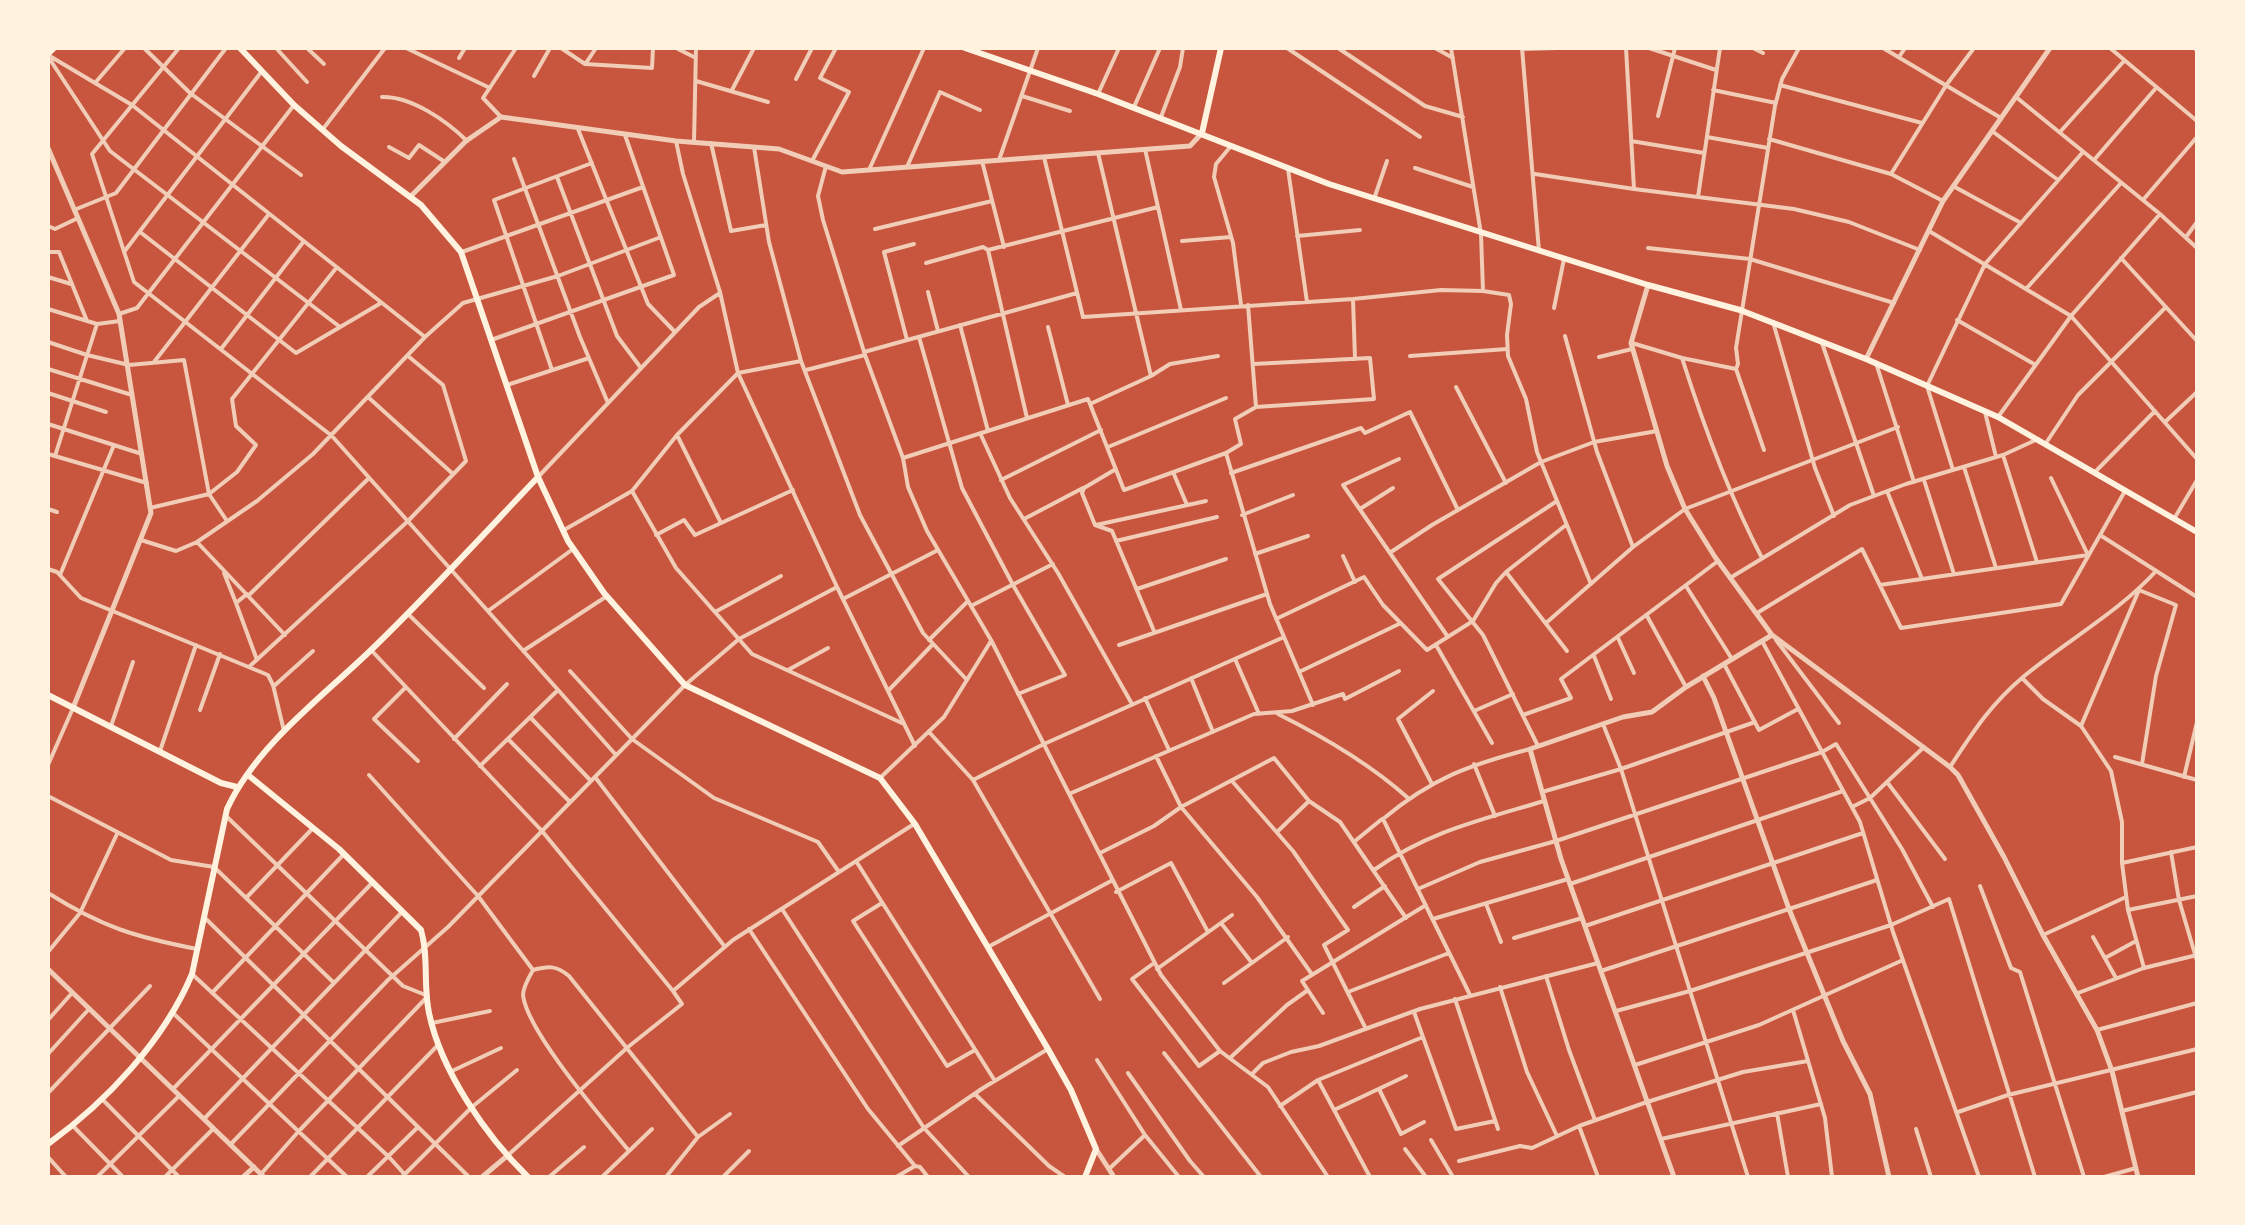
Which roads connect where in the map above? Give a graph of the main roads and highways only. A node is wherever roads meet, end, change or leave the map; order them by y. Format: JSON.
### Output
{"nodes":[{"id":1,"x":54,"y":48,"type":"edge"},
{"id":2,"x":240,"y":48,"type":"edge"},
{"id":3,"x":965,"y":48,"type":"edge"},
{"id":4,"x":1221,"y":48,"type":"edge"},
{"id":5,"x":48,"y":55,"type":"edge"},
{"id":6,"x":1202,"y":133,"type":"junction"},
{"id":7,"x":538,"y":477,"type":"junction"},
{"id":8,"x":2197,"y":532,"type":"edge"},
{"id":9,"x":48,"y":694,"type":"edge"},
{"id":10,"x":248,"y":775,"type":"junction"},
{"id":11,"x":237,"y":787,"type":"junction"},
{"id":12,"x":48,"y":1144,"type":"edge"},
{"id":13,"x":528,"y":1177,"type":"edge"},
{"id":14,"x":1085,"y":1177,"type":"edge"}],
"edges":[{"from":1,"to":5,"type":"main road"},
{"from":2,"to":7,"type":"main road"},
{"from":3,"to":6,"type":"main road"},
{"from":4,"to":6,"type":"main road"},
{"from":6,"to":8,"type":"main road"},
{"from":7,"to":10,"type":"main road"},
{"from":7,"to":14,"type":"main road"},
{"from":9,"to":11,"type":"main road"},
{"from":10,"to":11,"type":"main road"},
{"from":10,"to":13,"type":"main road"},
{"from":11,"to":12,"type":"main road"}]}
